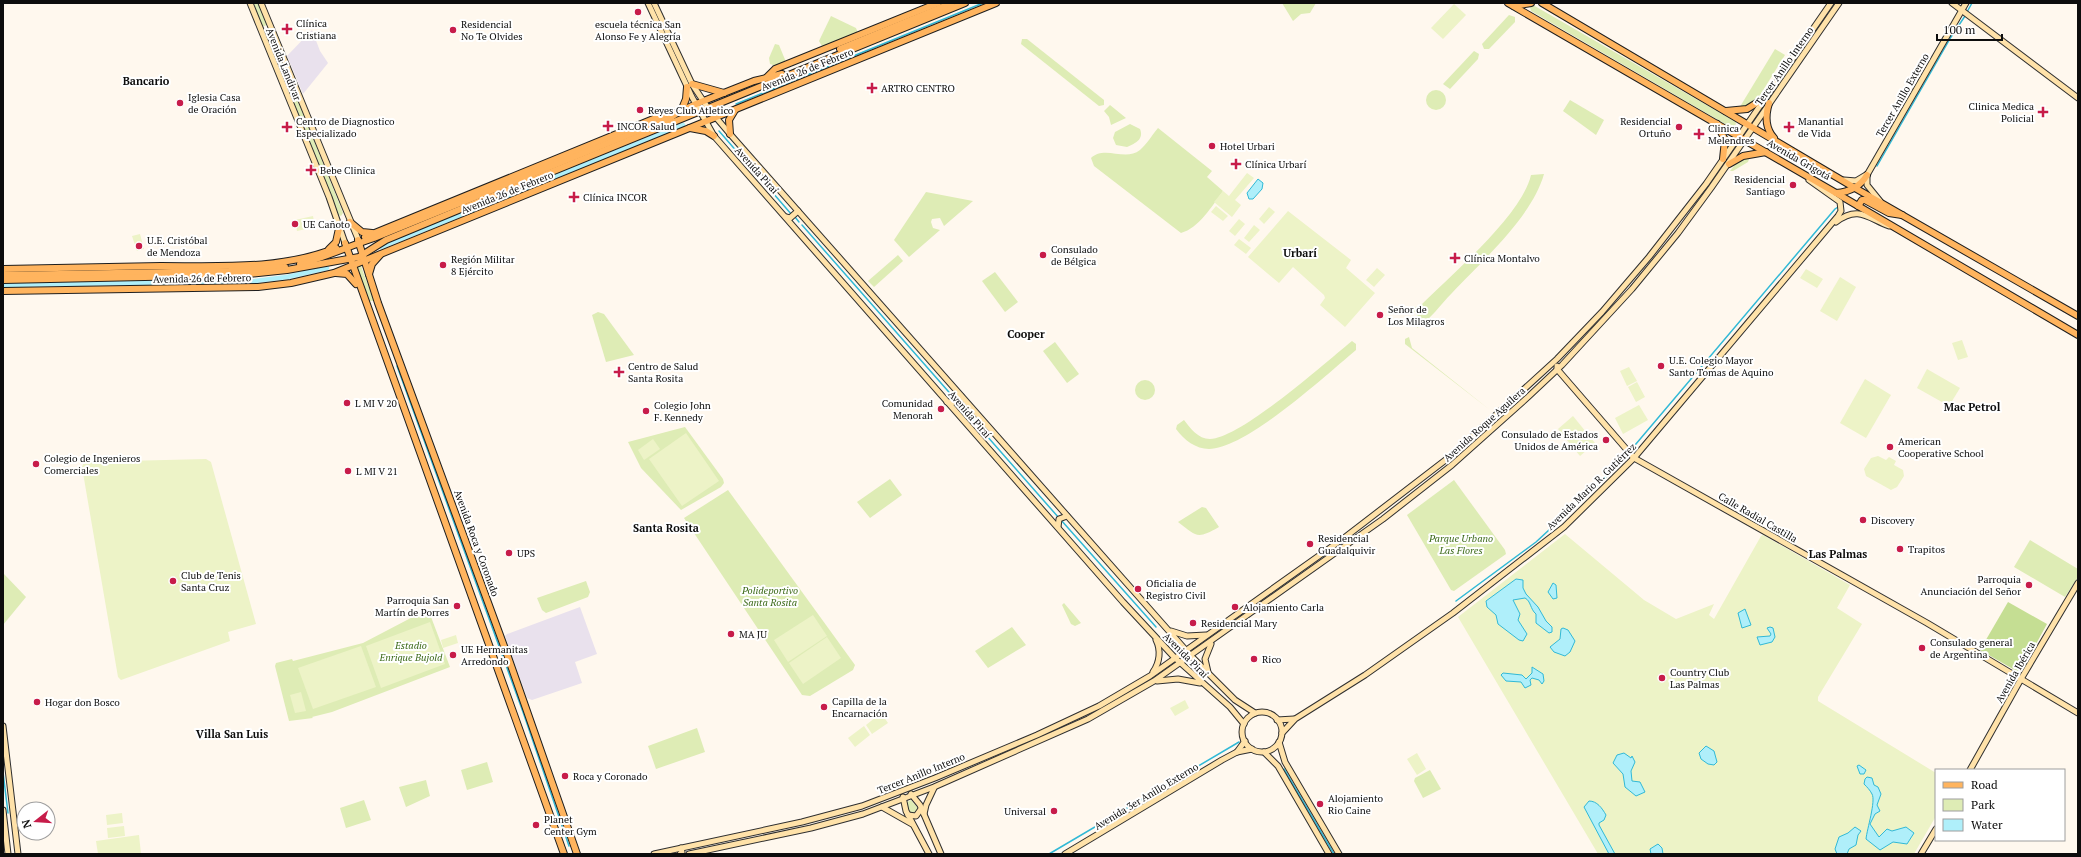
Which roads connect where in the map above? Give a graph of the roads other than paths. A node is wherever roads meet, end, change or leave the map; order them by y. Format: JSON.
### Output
{"nodes":[{"id":1,"x":250,"y":3,"type":"edge"},
{"id":2,"x":261,"y":3,"type":"edge"},
{"id":3,"x":648,"y":3,"type":"edge"},
{"id":4,"x":654,"y":3,"type":"edge"},
{"id":5,"x":938,"y":3,"type":"edge"},
{"id":6,"x":952,"y":3,"type":"edge"},
{"id":7,"x":965,"y":3,"type":"edge"},
{"id":8,"x":996,"y":3,"type":"edge"},
{"id":9,"x":1531,"y":3,"type":"edge"},
{"id":10,"x":1542,"y":3,"type":"edge"},
{"id":11,"x":1831,"y":3,"type":"edge"},
{"id":12,"x":1839,"y":3,"type":"edge"},
{"id":13,"x":1952,"y":3,"type":"edge"},
{"id":14,"x":1966,"y":3,"type":"edge"},
{"id":15,"x":1511,"y":4,"type":"edge"},
{"id":16,"x":1522,"y":4,"type":"edge"},
{"id":17,"x":1963,"y":12,"type":"junction"},
{"id":18,"x":1528,"y":14,"type":"junction"},
{"id":19,"x":1824,"y":14,"type":"junction"},
{"id":20,"x":269,"y":24,"type":"junction"},
{"id":21,"x":260,"y":29,"type":"junction"},
{"id":22,"x":272,"y":32,"type":"junction"},
{"id":23,"x":1817,"y":34,"type":"junction"},
{"id":24,"x":263,"y":35,"type":"junction"},
{"id":25,"x":838,"y":50,"type":"junction"},
{"id":26,"x":821,"y":51,"type":"junction"},
{"id":27,"x":767,"y":77,"type":"junction"},
{"id":28,"x":690,"y":85,"type":"junction"},
{"id":29,"x":724,"y":93,"type":"junction"},
{"id":30,"x":2078,"y":98,"type":"edge"},
{"id":31,"x":1763,"y":99,"type":"junction"},
{"id":32,"x":704,"y":101,"type":"junction"},
{"id":33,"x":696,"y":104,"type":"junction"},
{"id":34,"x":1769,"y":104,"type":"junction"},
{"id":35,"x":708,"y":108,"type":"junction"},
{"id":36,"x":735,"y":110,"type":"junction"},
{"id":37,"x":1722,"y":110,"type":"junction"},
{"id":38,"x":679,"y":112,"type":"junction"},
{"id":39,"x":700,"y":112,"type":"junction"},
{"id":40,"x":307,"y":117,"type":"junction"},
{"id":41,"x":716,"y":118,"type":"junction"},
{"id":42,"x":298,"y":121,"type":"junction"},
{"id":43,"x":705,"y":122,"type":"junction"},
{"id":44,"x":1716,"y":123,"type":"junction"},
{"id":45,"x":311,"y":126,"type":"junction"},
{"id":46,"x":1750,"y":126,"type":"junction"},
{"id":47,"x":688,"y":128,"type":"junction"},
{"id":48,"x":301,"y":130,"type":"junction"},
{"id":49,"x":730,"y":134,"type":"junction"},
{"id":50,"x":714,"y":136,"type":"junction"},
{"id":51,"x":1742,"y":138,"type":"junction"},
{"id":52,"x":1776,"y":141,"type":"junction"},
{"id":53,"x":1766,"y":152,"type":"junction"},
{"id":54,"x":1723,"y":159,"type":"junction"},
{"id":55,"x":1729,"y":164,"type":"junction"},
{"id":56,"x":1801,"y":172,"type":"junction"},
{"id":57,"x":1867,"y":174,"type":"junction"},
{"id":58,"x":1840,"y":178,"type":"junction"},
{"id":59,"x":1855,"y":188,"type":"junction"},
{"id":60,"x":1836,"y":193,"type":"junction"},
{"id":61,"x":450,"y":201,"type":"junction"},
{"id":62,"x":465,"y":201,"type":"junction"},
{"id":63,"x":1882,"y":203,"type":"junction"},
{"id":64,"x":1858,"y":206,"type":"junction"},
{"id":65,"x":798,"y":212,"type":"junction"},
{"id":66,"x":1904,"y":215,"type":"junction"},
{"id":67,"x":786,"y":217,"type":"junction"},
{"id":68,"x":350,"y":222,"type":"junction"},
{"id":69,"x":340,"y":224,"type":"junction"},
{"id":70,"x":809,"y":225,"type":"junction"},
{"id":71,"x":1831,"y":226,"type":"junction"},
{"id":72,"x":799,"y":232,"type":"junction"},
{"id":73,"x":1670,"y":232,"type":"junction"},
{"id":74,"x":1903,"y":232,"type":"junction"},
{"id":75,"x":374,"y":233,"type":"junction"},
{"id":76,"x":359,"y":241,"type":"junction"},
{"id":77,"x":345,"y":245,"type":"junction"},
{"id":78,"x":324,"y":253,"type":"junction"},
{"id":79,"x":1663,"y":253,"type":"junction"},
{"id":80,"x":381,"y":254,"type":"junction"},
{"id":81,"x":364,"y":257,"type":"junction"},
{"id":82,"x":351,"y":262,"type":"junction"},
{"id":83,"x":3,"y":269,"type":"edge"},
{"id":84,"x":1640,"y":269,"type":"junction"},
{"id":85,"x":334,"y":273,"type":"junction"},
{"id":86,"x":3,"y":275,"type":"edge"},
{"id":87,"x":369,"y":276,"type":"junction"},
{"id":88,"x":3,"y":280,"type":"edge"},
{"id":89,"x":1632,"y":289,"type":"junction"},
{"id":90,"x":3,"y":291,"type":"edge"},
{"id":91,"x":361,"y":291,"type":"junction"},
{"id":92,"x":378,"y":303,"type":"junction"},
{"id":93,"x":365,"y":304,"type":"junction"},
{"id":94,"x":1602,"y":312,"type":"junction"},
{"id":95,"x":2078,"y":316,"type":"edge"},
{"id":96,"x":1592,"y":334,"type":"junction"},
{"id":97,"x":2078,"y":335,"type":"edge"},
{"id":98,"x":1562,"y":354,"type":"junction"},
{"id":99,"x":1557,"y":369,"type":"junction"},
{"id":100,"x":1539,"y":376,"type":"junction"},
{"id":101,"x":958,"y":399,"type":"junction"},
{"id":102,"x":947,"y":402,"type":"junction"},
{"id":103,"x":434,"y":455,"type":"junction"},
{"id":104,"x":1631,"y":455,"type":"junction"},
{"id":105,"x":424,"y":459,"type":"junction"},
{"id":106,"x":1063,"y":514,"type":"junction"},
{"id":107,"x":1052,"y":519,"type":"junction"},
{"id":108,"x":1058,"y":526,"type":"junction"},
{"id":109,"x":2078,"y":583,"type":"edge"},
{"id":110,"x":1167,"y":629,"type":"junction"},
{"id":111,"x":1209,"y":634,"type":"junction"},
{"id":112,"x":1154,"y":635,"type":"junction"},
{"id":113,"x":1214,"y":640,"type":"junction"},
{"id":114,"x":1186,"y":650,"type":"junction"},
{"id":115,"x":1191,"y":656,"type":"junction"},
{"id":116,"x":1175,"y":658,"type":"junction"},
{"id":117,"x":1180,"y":663,"type":"junction"},
{"id":118,"x":1150,"y":676,"type":"junction"},
{"id":119,"x":1213,"y":677,"type":"junction"},
{"id":120,"x":2021,"y":679,"type":"junction"},
{"id":121,"x":1154,"y":681,"type":"junction"},
{"id":122,"x":1202,"y":683,"type":"junction"},
{"id":123,"x":1099,"y":706,"type":"junction"},
{"id":124,"x":1255,"y":713,"type":"junction"},
{"id":125,"x":2078,"y":713,"type":"edge"},
{"id":126,"x":1088,"y":719,"type":"junction"},
{"id":127,"x":1295,"y":719,"type":"junction"},
{"id":128,"x":1277,"y":720,"type":"junction"},
{"id":129,"x":1244,"y":724,"type":"junction"},
{"id":130,"x":3,"y":726,"type":"edge"},
{"id":131,"x":1282,"y":732,"type":"junction"},
{"id":132,"x":1245,"y":742,"type":"junction"},
{"id":133,"x":1279,"y":742,"type":"junction"},
{"id":134,"x":1252,"y":749,"type":"junction"},
{"id":135,"x":1237,"y":752,"type":"junction"},
{"id":136,"x":1264,"y":752,"type":"junction"},
{"id":137,"x":1285,"y":762,"type":"junction"},
{"id":138,"x":1278,"y":766,"type":"junction"},
{"id":139,"x":1971,"y":769,"type":"edge"},
{"id":140,"x":934,"y":787,"type":"junction"},
{"id":141,"x":904,"y":790,"type":"junction"},
{"id":142,"x":912,"y":796,"type":"junction"},
{"id":143,"x":903,"y":799,"type":"junction"},
{"id":144,"x":871,"y":803,"type":"junction"},
{"id":145,"x":882,"y":807,"type":"junction"},
{"id":146,"x":921,"y":808,"type":"junction"},
{"id":147,"x":3,"y":810,"type":"edge"},
{"id":148,"x":908,"y":815,"type":"junction"},
{"id":149,"x":854,"y":816,"type":"junction"},
{"id":150,"x":821,"y":817,"type":"junction"},
{"id":151,"x":924,"y":817,"type":"junction"},
{"id":152,"x":802,"y":822,"type":"junction"},
{"id":153,"x":913,"y":824,"type":"junction"},
{"id":154,"x":921,"y":825,"type":"junction"},
{"id":155,"x":811,"y":828,"type":"junction"},
{"id":156,"x":1935,"y":831,"type":"edge"},
{"id":157,"x":791,"y":833,"type":"junction"},
{"id":158,"x":720,"y":840,"type":"junction"},
{"id":159,"x":681,"y":848,"type":"junction"},
{"id":160,"x":701,"y":851,"type":"junction"},
{"id":161,"x":8,"y":854,"type":"edge"},
{"id":162,"x":18,"y":854,"type":"edge"},
{"id":163,"x":564,"y":854,"type":"edge"},
{"id":164,"x":577,"y":854,"type":"edge"},
{"id":165,"x":654,"y":854,"type":"edge"},
{"id":166,"x":680,"y":854,"type":"edge"},
{"id":167,"x":689,"y":854,"type":"edge"},
{"id":168,"x":929,"y":854,"type":"edge"},
{"id":169,"x":941,"y":854,"type":"edge"},
{"id":170,"x":1065,"y":854,"type":"edge"},
{"id":171,"x":1329,"y":854,"type":"edge"},
{"id":172,"x":1339,"y":854,"type":"edge"},
{"id":173,"x":1921,"y":854,"type":"edge"}],
"edges":[{"from":1,"to":21,"type":"main road","name":"Avenida Landivar"},
{"from":2,"to":20,"type":"main road","name":"Avenida Landivar"},
{"from":3,"to":28,"type":"main road"},
{"from":4,"to":28,"type":"main road"},
{"from":5,"to":26,"type":"main road","name":"Avenida 26 de Febrero"},
{"from":6,"to":25,"type":"main road","name":"Avenida 26 de Febrero"},
{"from":7,"to":35,"type":"main road","name":"Avenida 26 de Febrero"},
{"from":8,"to":36,"type":"main road","name":"Avenida 26 de Febrero"},
{"from":9,"to":16,"type":"main road"},
{"from":9,"to":18,"type":"main road"},
{"from":10,"to":37,"type":"main road","name":"Avenida Grigotá"},
{"from":11,"to":19,"type":"main road","name":"Tercer Anillo Interno"},
{"from":12,"to":23,"type":"main road","name":"Tercer Anillo Interno"},
{"from":13,"to":17,"type":"main road"},
{"from":14,"to":17,"type":"main road","name":"Tercer Anillo Externo"},
{"from":15,"to":16,"type":"main road"},
{"from":15,"to":18,"type":"main road","name":"Avenida Grigotá"},
{"from":16,"to":18,"type":"main road"},
{"from":17,"to":30,"type":"main road"},
{"from":17,"to":57,"type":"main road","name":"Tercer Anillo Externo"},
{"from":18,"to":44,"type":"main road","name":"Avenida Grigotá"},
{"from":19,"to":23,"type":"main road"},
{"from":19,"to":31,"type":"main road","name":"Tercer Anillo Interno"},
{"from":20,"to":21,"type":"main road"},
{"from":20,"to":22,"type":"main road","name":"Avenida Landivar"},
{"from":21,"to":24,"type":"main road","name":"Avenida Landivar"},
{"from":22,"to":24,"type":"main road"},
{"from":22,"to":40,"type":"main road","name":"Avenida Landivar"},
{"from":23,"to":34,"type":"main road","name":"Tercer Anillo Interno"},
{"from":24,"to":42,"type":"main road","name":"Avenida Landivar"},
{"from":25,"to":26,"type":"main road"},
{"from":25,"to":27,"type":"main road","name":"Avenida 26 de Febrero"},
{"from":26,"to":27,"type":"main road","name":"Avenida 26 de Febrero"},
{"from":27,"to":29,"type":"main road","name":"Avenida 26 de Febrero"},
{"from":28,"to":29,"type":"main road"},
{"from":28,"to":32,"type":"main road","name":"Avenida Piraí"},
{"from":28,"to":33,"type":"main road","name":"Avenida Piraí"},
{"from":28,"to":38,"type":"main road"},
{"from":29,"to":32,"type":"main road","name":"Avenida 26 de Febrero"},
{"from":31,"to":37,"type":"main road"},
{"from":31,"to":46,"type":"main road","name":"Tercer Anillo Interno"},
{"from":32,"to":33,"type":"main road","name":"Avenida 26 de Febrero"},
{"from":32,"to":35,"type":"main road","name":"Avenida Piraí"},
{"from":33,"to":38,"type":"main road","name":"Avenida 26 de Febrero"},
{"from":33,"to":39,"type":"main road","name":"Avenida Piraí"},
{"from":34,"to":46,"type":"main road","name":"Tercer Anillo Interno"},
{"from":34,"to":52,"type":"main road"},
{"from":35,"to":39,"type":"main road","name":"Avenida 26 de Febrero"},
{"from":35,"to":41,"type":"main road","name":"Avenida Piraí"},
{"from":36,"to":41,"type":"main road","name":"Avenida 26 de Febrero"},
{"from":36,"to":49,"type":"main road"},
{"from":37,"to":46,"type":"main road","name":"Avenida Grigotá"},
{"from":38,"to":61,"type":"main road","name":"Avenida 26 de Febrero"},
{"from":38,"to":62,"type":"main road","name":"Avenida 26 de Febrero"},
{"from":39,"to":43,"type":"main road","name":"Avenida Piraí"},
{"from":39,"to":81,"type":"main road","name":"Avenida 26 de Febrero"},
{"from":40,"to":42,"type":"main road"},
{"from":40,"to":45,"type":"main road","name":"Avenida Landivar"},
{"from":41,"to":43,"type":"main road","name":"Avenida 26 de Febrero"},
{"from":41,"to":49,"type":"main road","name":"Avenida Piraí"},
{"from":42,"to":48,"type":"main road","name":"Avenida Landivar"},
{"from":43,"to":47,"type":"main road","name":"Avenida 26 de Febrero"},
{"from":43,"to":50,"type":"main road","name":"Avenida Piraí"},
{"from":44,"to":51,"type":"main road","name":"Avenida Grigotá"},
{"from":44,"to":54,"type":"main road"},
{"from":45,"to":48,"type":"main road"},
{"from":45,"to":68,"type":"main road","name":"Avenida Landivar"},
{"from":46,"to":51,"type":"main road","name":"Tercer Anillo Interno"},
{"from":46,"to":52,"type":"main road","name":"Avenida Grigotá"},
{"from":47,"to":50,"type":"main road"},
{"from":47,"to":80,"type":"main road","name":"Avenida 26 de Febrero"},
{"from":48,"to":69,"type":"main road","name":"Avenida Landivar"},
{"from":49,"to":65,"type":"main road","name":"Avenida Piraí"},
{"from":50,"to":67,"type":"main road","name":"Avenida Piraí"},
{"from":51,"to":53,"type":"main road","name":"Avenida Grigotá"},
{"from":51,"to":54,"type":"main road","name":"Avenida Roque Aguilera"},
{"from":51,"to":55,"type":"main road","name":"Avenida Roque Aguilera"},
{"from":52,"to":58,"type":"main road","name":"Avenida Grigotá"},
{"from":53,"to":55,"type":"main road"},
{"from":53,"to":56,"type":"main road","name":"Avenida Grigotá"},
{"from":54,"to":73,"type":"main road","name":"Avenida Roque Aguilera"},
{"from":55,"to":79,"type":"main road","name":"Avenida Roque Aguilera"},
{"from":56,"to":60,"type":"main road","name":"Avenida Grigotá"},
{"from":56,"to":71,"type":"main road","name":"Avenida Mario R. Gutiérrez"},
{"from":57,"to":58,"type":"main road"},
{"from":57,"to":59,"type":"main road"},
{"from":57,"to":63,"type":"main road"},
{"from":58,"to":59,"type":"main road","name":"Avenida Grigotá"},
{"from":59,"to":60,"type":"main road"},
{"from":59,"to":63,"type":"main road","name":"Avenida Grigotá"},
{"from":60,"to":64,"type":"main road","name":"Avenida Grigotá"},
{"from":61,"to":62,"type":"main road"},
{"from":61,"to":75,"type":"main road","name":"Avenida 26 de Febrero"},
{"from":62,"to":76,"type":"main road","name":"Avenida 26 de Febrero"},
{"from":63,"to":66,"type":"main road","name":"Avenida Grigotá"},
{"from":64,"to":66,"type":"main road"},
{"from":64,"to":74,"type":"main road","name":"Avenida Grigotá"},
{"from":65,"to":67,"type":"main road"},
{"from":65,"to":70,"type":"main road","name":"Avenida Piraí"},
{"from":66,"to":95,"type":"main road","name":"Avenida Grigotá"},
{"from":67,"to":72,"type":"main road","name":"Avenida Piraí"},
{"from":68,"to":75,"type":"main road"},
{"from":68,"to":76,"type":"main road","name":"Avenida Landivar"},
{"from":69,"to":77,"type":"main road","name":"Avenida Landivar"},
{"from":69,"to":78,"type":"main road"},
{"from":70,"to":72,"type":"main road"},
{"from":70,"to":101,"type":"main road","name":"Avenida Piraí"},
{"from":71,"to":74,"type":"main road","name":"Avenida Mario R. Gutiérrez"},
{"from":71,"to":104,"type":"main road","name":"Avenida Mario R. Gutiérrez"},
{"from":72,"to":102,"type":"main road","name":"Avenida Piraí"},
{"from":73,"to":79,"type":"main road"},
{"from":73,"to":84,"type":"main road","name":"Avenida Roque Aguilera"},
{"from":74,"to":97,"type":"main road","name":"Avenida Grigotá"},
{"from":75,"to":76,"type":"main road","name":"Avenida 26 de Febrero"},
{"from":76,"to":77,"type":"main road","name":"Avenida 26 de Febrero"},
{"from":76,"to":81,"type":"main road","name":"Avenida Roca y Coronado"},
{"from":77,"to":78,"type":"main road","name":"Avenida 26 de Febrero"},
{"from":77,"to":82,"type":"main road"},
{"from":77,"to":86,"type":"main road","name":"Avenida 26 de Febrero"},
{"from":78,"to":83,"type":"main road","name":"Avenida 26 de Febrero"},
{"from":79,"to":89,"type":"main road","name":"Avenida Roque Aguilera"},
{"from":80,"to":81,"type":"main road","name":"Avenida 26 de Febrero"},
{"from":80,"to":87,"type":"main road"},
{"from":81,"to":82,"type":"main road","name":"Avenida 26 de Febrero"},
{"from":81,"to":87,"type":"main road","name":"Avenida Roca y Coronado"},
{"from":82,"to":85,"type":"main road","name":"Avenida 26 de Febrero"},
{"from":82,"to":88,"type":"main road","name":"Avenida 26 de Febrero"},
{"from":82,"to":91,"type":"main road"},
{"from":84,"to":89,"type":"main road"},
{"from":84,"to":94,"type":"main road","name":"Avenida Roque Aguilera"},
{"from":85,"to":90,"type":"main road","name":"Avenida 26 de Febrero"},
{"from":85,"to":91,"type":"main road"},
{"from":87,"to":92,"type":"main road","name":"Avenida Roca y Coronado"},
{"from":89,"to":96,"type":"main road","name":"Avenida Roque Aguilera"},
{"from":91,"to":93,"type":"main road"},
{"from":92,"to":93,"type":"main road"},
{"from":92,"to":103,"type":"main road","name":"Avenida Roca y Coronado"},
{"from":93,"to":105,"type":"main road"},
{"from":94,"to":96,"type":"main road"},
{"from":94,"to":98,"type":"main road","name":"Avenida Roque Aguilera"},
{"from":96,"to":99,"type":"main road","name":"Avenida Roque Aguilera"},
{"from":98,"to":99,"type":"main road"},
{"from":98,"to":100,"type":"main road","name":"Avenida Roque Aguilera"},
{"from":99,"to":100,"type":"main road"},
{"from":99,"to":104,"type":"main road","name":"Calle Radial Castilla"},
{"from":99,"to":113,"type":"main road","name":"Avenida Roque Aguilera"},
{"from":100,"to":111,"type":"main road","name":"Avenida Roque Aguilera"},
{"from":101,"to":102,"type":"main road"},
{"from":101,"to":106,"type":"main road","name":"Avenida Piraí"},
{"from":102,"to":107,"type":"main road","name":"Avenida Piraí"},
{"from":103,"to":105,"type":"main road"},
{"from":103,"to":164,"type":"main road","name":"Avenida Roca y Coronado"},
{"from":104,"to":120,"type":"main road","name":"Calle Radial Castilla"},
{"from":104,"to":127,"type":"main road","name":"Avenida Mario R. Gutiérrez"},
{"from":105,"to":163,"type":"main road"},
{"from":106,"to":107,"type":"main road"},
{"from":106,"to":108,"type":"main road"},
{"from":106,"to":110,"type":"main road","name":"Avenida Piraí"},
{"from":107,"to":108,"type":"main road","name":"Avenida Piraí"},
{"from":108,"to":112,"type":"main road","name":"Avenida Piraí"},
{"from":109,"to":120,"type":"main road","name":"Avenida Ibérica"},
{"from":110,"to":111,"type":"main road"},
{"from":110,"to":114,"type":"main road","name":"Avenida Piraí"},
{"from":111,"to":114,"type":"main road","name":"Avenida Roque Aguilera"},
{"from":112,"to":116,"type":"main road","name":"Avenida Piraí"},
{"from":112,"to":118,"type":"main road"},
{"from":113,"to":115,"type":"main road","name":"Avenida Roque Aguilera"},
{"from":113,"to":119,"type":"main road"},
{"from":114,"to":115,"type":"main road","name":"Avenida Piraí"},
{"from":114,"to":116,"type":"main road","name":"Avenida Roque Aguilera"},
{"from":115,"to":117,"type":"main road","name":"Avenida Roque Aguilera"},
{"from":115,"to":119,"type":"main road","name":"Avenida Piraí"},
{"from":116,"to":117,"type":"main road","name":"Avenida Piraí"},
{"from":116,"to":118,"type":"main road","name":"Tercer Anillo Interno"},
{"from":117,"to":121,"type":"main road","name":"Tercer Anillo Interno"},
{"from":117,"to":122,"type":"main road","name":"Avenida Piraí"},
{"from":118,"to":123,"type":"main road","name":"Tercer Anillo Interno"},
{"from":119,"to":124,"type":"main road","name":"Avenida Piraí"},
{"from":120,"to":125,"type":"main road","name":"Calle Radial Castilla"},
{"from":120,"to":139,"type":"main road","name":"Avenida Ibérica"},
{"from":121,"to":122,"type":"main road"},
{"from":121,"to":126,"type":"main road","name":"Tercer Anillo Interno"},
{"from":122,"to":129,"type":"main road","name":"Avenida Piraí"},
{"from":123,"to":126,"type":"main road"},
{"from":123,"to":141,"type":"main road","name":"Tercer Anillo Interno"},
{"from":124,"to":128,"type":"main road"},
{"from":124,"to":129,"type":"main road"},
{"from":126,"to":140,"type":"main road","name":"Tercer Anillo Interno"},
{"from":127,"to":128,"type":"main road","name":"Avenida Mario R. Gutiérrez"},
{"from":127,"to":131,"type":"main road","name":"Avenida Mario R. Gutiérrez"},
{"from":128,"to":131,"type":"main road"},
{"from":129,"to":132,"type":"main road"},
{"from":130,"to":162,"type":"main road"},
{"from":131,"to":133,"type":"main road"},
{"from":132,"to":134,"type":"main road"},
{"from":132,"to":135,"type":"main road","name":"Avenida 3er Anillo Externo"},
{"from":133,"to":136,"type":"main road"},
{"from":133,"to":137,"type":"main road"},
{"from":134,"to":135,"type":"main road","name":"Avenida 3er Anillo Externo"},
{"from":134,"to":136,"type":"main road"},
{"from":135,"to":170,"type":"main road","name":"Avenida 3er Anillo Externo"},
{"from":136,"to":138,"type":"main road"},
{"from":137,"to":138,"type":"main road"},
{"from":137,"to":172,"type":"main road"},
{"from":138,"to":171,"type":"main road"},
{"from":140,"to":142,"type":"main road","name":"Tercer Anillo Interno"},
{"from":140,"to":151,"type":"main road"},
{"from":141,"to":142,"type":"main road"},
{"from":141,"to":143,"type":"main road"},
{"from":141,"to":144,"type":"main road","name":"Tercer Anillo Interno"},
{"from":142,"to":143,"type":"main road","name":"Tercer Anillo Interno"},
{"from":142,"to":146,"type":"main road"},
{"from":143,"to":145,"type":"main road","name":"Tercer Anillo Interno"},
{"from":143,"to":148,"type":"main road"},
{"from":144,"to":149,"type":"main road"},
{"from":144,"to":150,"type":"main road","name":"Tercer Anillo Interno"},
{"from":145,"to":149,"type":"main road","name":"Tercer Anillo Interno"},
{"from":145,"to":153,"type":"main road"},
{"from":146,"to":148,"type":"main road"},
{"from":146,"to":151,"type":"main road"},
{"from":147,"to":161,"type":"main road"},
{"from":148,"to":153,"type":"main road"},
{"from":149,"to":155,"type":"main road","name":"Tercer Anillo Interno"},
{"from":150,"to":152,"type":"main road","name":"Tercer Anillo Interno"},
{"from":150,"to":155,"type":"main road"},
{"from":151,"to":154,"type":"main road"},
{"from":152,"to":157,"type":"main road"},
{"from":152,"to":158,"type":"main road","name":"Tercer Anillo Interno"},
{"from":153,"to":154,"type":"main road"},
{"from":154,"to":168,"type":"main road"},
{"from":154,"to":169,"type":"main road"},
{"from":155,"to":157,"type":"main road","name":"Tercer Anillo Interno"},
{"from":156,"to":173,"type":"main road"},
{"from":157,"to":160,"type":"main road","name":"Tercer Anillo Interno"},
{"from":158,"to":159,"type":"main road","name":"Tercer Anillo Interno"},
{"from":158,"to":160,"type":"main road"},
{"from":159,"to":165,"type":"main road","name":"Tercer Anillo Interno"},
{"from":159,"to":166,"type":"main road"},
{"from":160,"to":167,"type":"main road","name":"Tercer Anillo Interno"}]}
